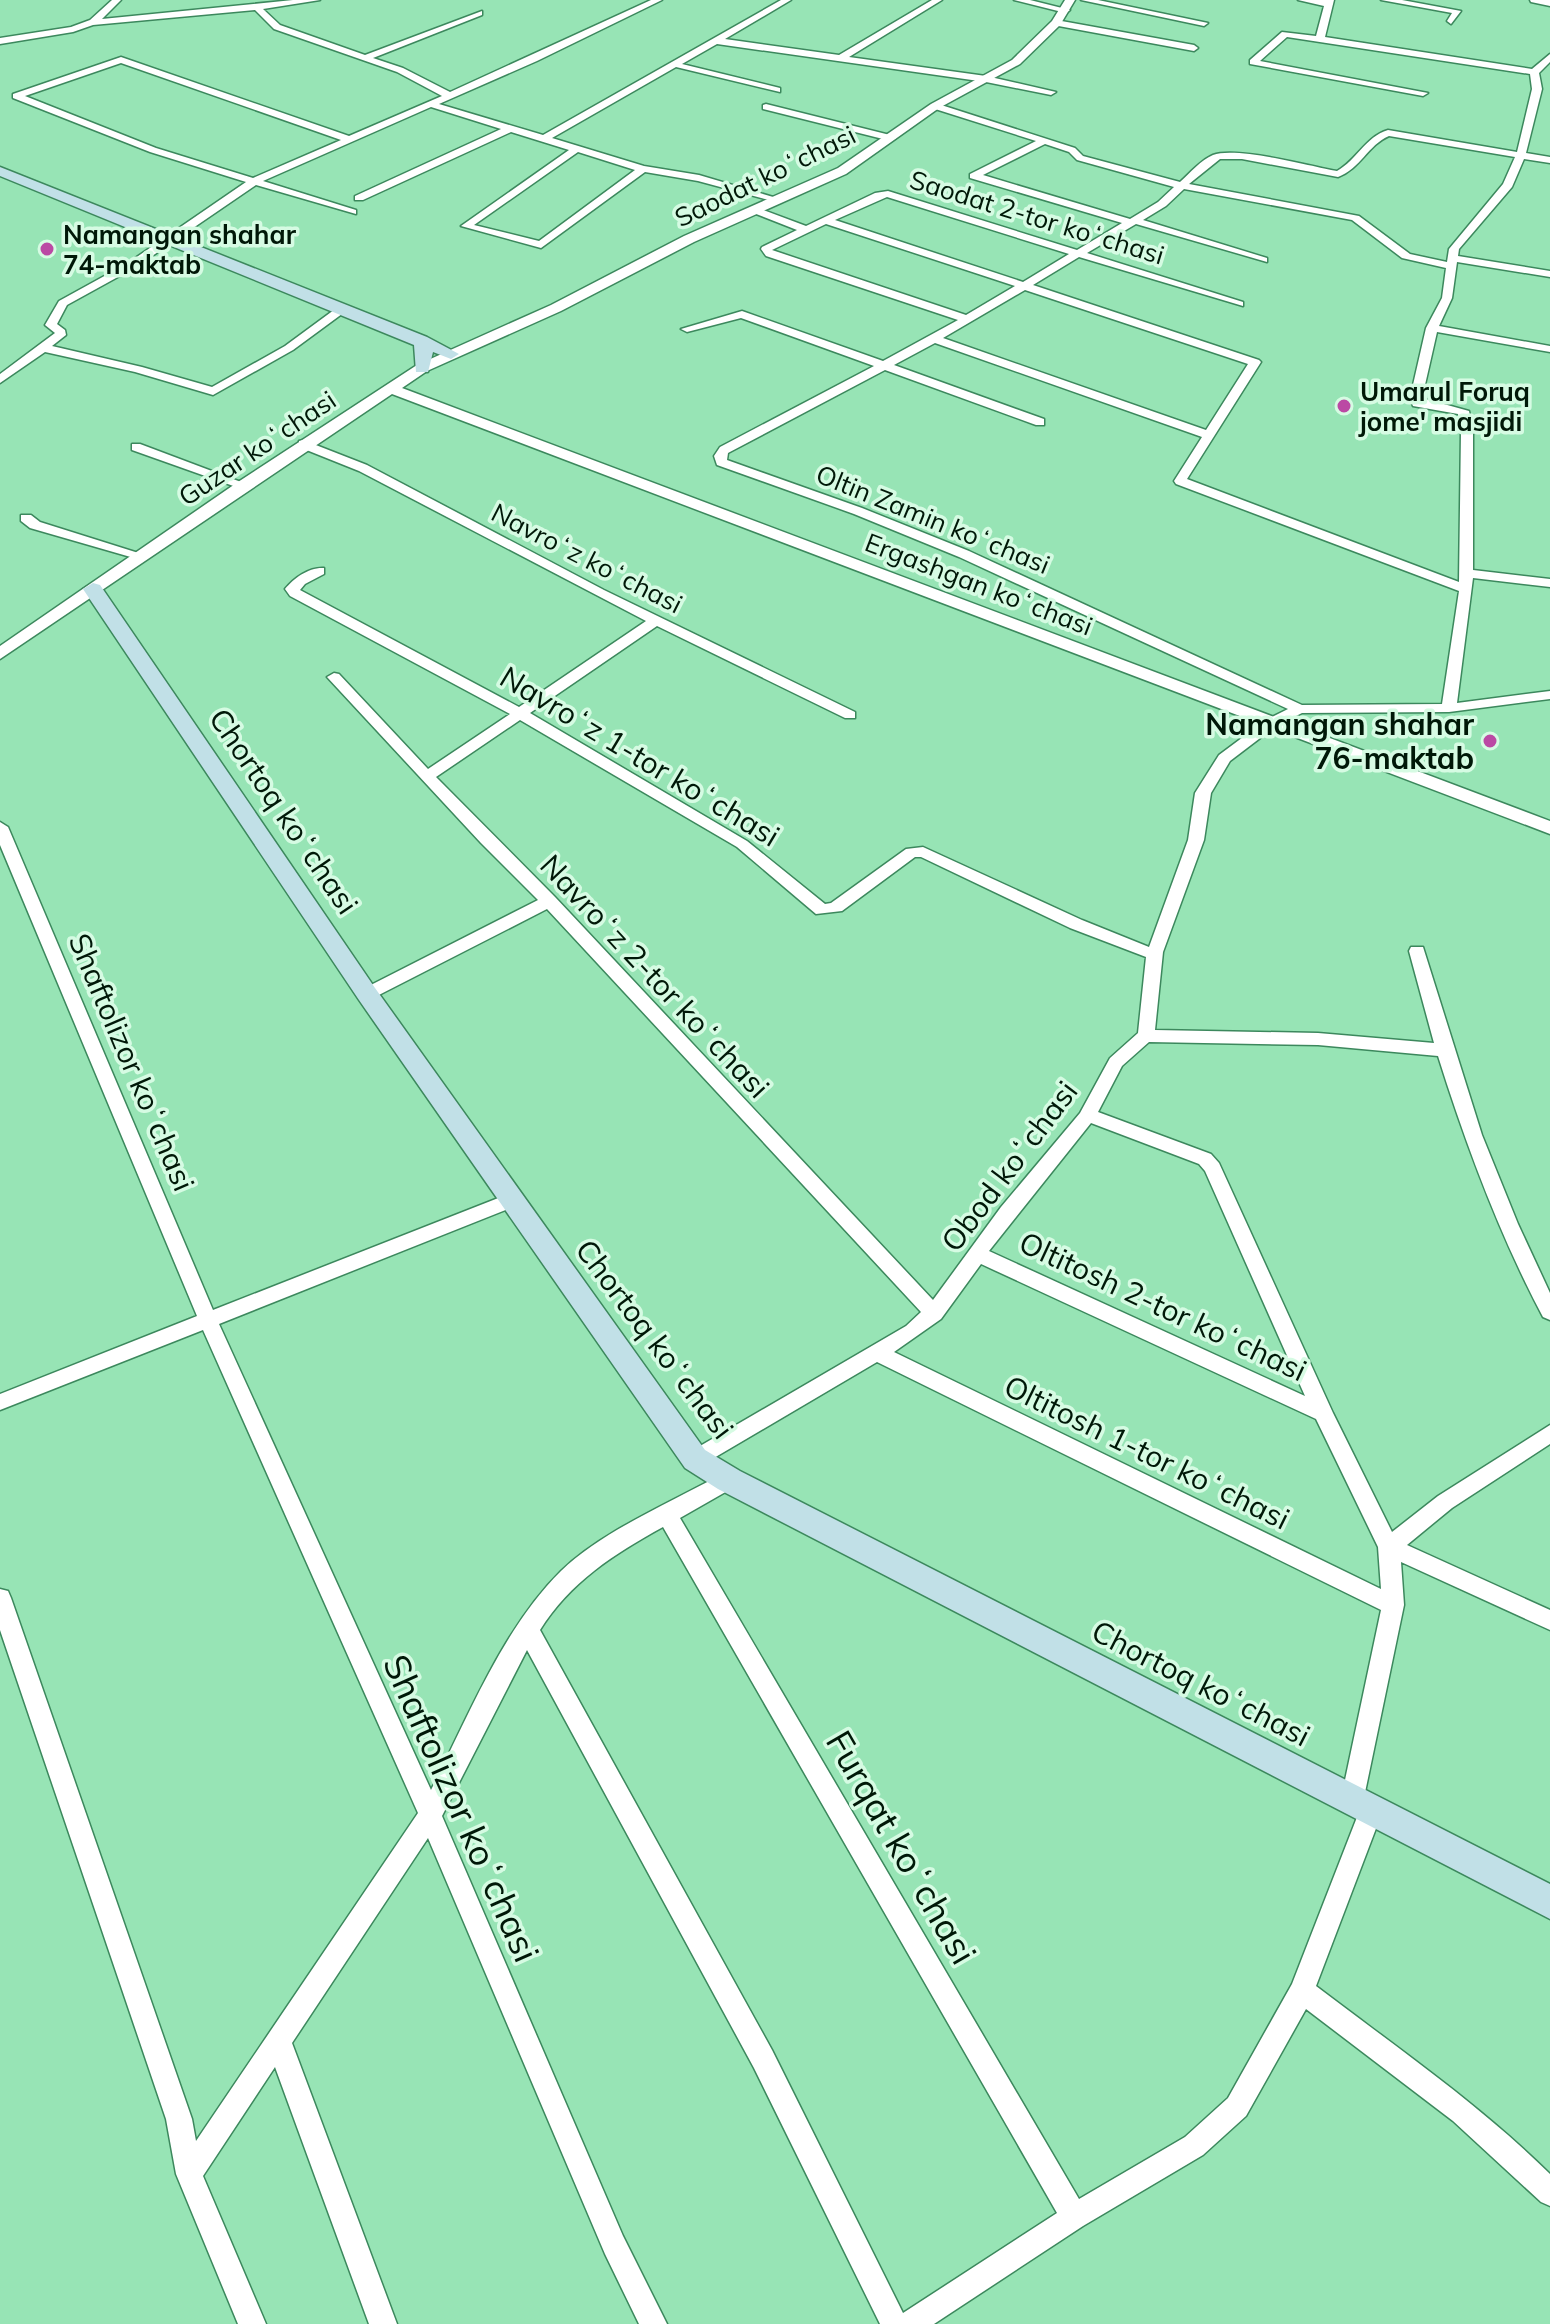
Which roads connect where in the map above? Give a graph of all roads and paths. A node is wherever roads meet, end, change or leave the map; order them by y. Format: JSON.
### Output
{"nodes":[{"id":1,"x":117,"y":0,"type":"edge"},
{"id":2,"x":316,"y":0,"type":"edge"},
{"id":3,"x":658,"y":0,"type":"edge"},
{"id":4,"x":787,"y":0,"type":"edge"},
{"id":5,"x":938,"y":0,"type":"edge"},
{"id":6,"x":1018,"y":0,"type":"edge"},
{"id":7,"x":1085,"y":0,"type":"edge"},
{"id":8,"x":1302,"y":0,"type":"edge"},
{"id":9,"x":1385,"y":0,"type":"edge"},
{"id":10,"x":1452,"y":0,"type":"edge"},
{"id":11,"x":1534,"y":0,"type":"edge"},
{"id":12,"x":1330,"y":2,"type":"edge"},
{"id":13,"x":1550,"y":3,"type":"edge"},
{"id":14,"x":1068,"y":5,"type":"edge"},
{"id":15,"x":257,"y":7,"type":"junction"},
{"id":16,"x":1445,"y":9,"type":"junction"},
{"id":17,"x":479,"y":13,"type":"dead end"},
{"id":18,"x":1451,"y":21,"type":"dead end"},
{"id":19,"x":92,"y":22,"type":"junction"},
{"id":20,"x":1056,"y":23,"type":"junction"},
{"id":21,"x":1204,"y":23,"type":"dead end"},
{"id":22,"x":1320,"y":39,"type":"junction"},
{"id":23,"x":0,"y":41,"type":"edge"},
{"id":24,"x":717,"y":41,"type":"junction"},
{"id":25,"x":1194,"y":48,"type":"dead end"},
{"id":26,"x":367,"y":57,"type":"junction"},
{"id":27,"x":1550,"y":57,"type":"edge"},
{"id":28,"x":839,"y":59,"type":"junction"},
{"id":29,"x":673,"y":64,"type":"junction"},
{"id":30,"x":1534,"y":72,"type":"junction"},
{"id":31,"x":986,"y":79,"type":"junction"},
{"id":32,"x":777,"y":90,"type":"dead end"},
{"id":33,"x":1051,"y":92,"type":"dead end"},
{"id":34,"x":1423,"y":93,"type":"dead end"},
{"id":35,"x":450,"y":96,"type":"junction"},
{"id":36,"x":430,"y":104,"type":"junction"},
{"id":37,"x":935,"y":106,"type":"junction"},
{"id":38,"x":766,"y":107,"type":"dead end"},
{"id":39,"x":509,"y":129,"type":"junction"},
{"id":40,"x":891,"y":138,"type":"junction"},
{"id":41,"x":348,"y":139,"type":"junction"},
{"id":42,"x":542,"y":140,"type":"junction"},
{"id":43,"x":1044,"y":141,"type":"junction"},
{"id":44,"x":575,"y":150,"type":"junction"},
{"id":45,"x":1521,"y":154,"type":"junction"},
{"id":46,"x":1550,"y":160,"type":"edge"},
{"id":47,"x":643,"y":169,"type":"junction"},
{"id":48,"x":0,"y":171,"type":"edge"},
{"id":49,"x":255,"y":181,"type":"junction"},
{"id":50,"x":1183,"y":185,"type":"junction"},
{"id":51,"x":359,"y":198,"type":"dead end"},
{"id":52,"x":776,"y":201,"type":"junction"},
{"id":53,"x":755,"y":210,"type":"junction"},
{"id":54,"x":352,"y":212,"type":"dead end"},
{"id":55,"x":824,"y":220,"type":"junction"},
{"id":56,"x":1132,"y":221,"type":"junction"},
{"id":57,"x":804,"y":229,"type":"junction"},
{"id":58,"x":171,"y":239,"type":"junction"},
{"id":59,"x":1077,"y":253,"type":"junction"},
{"id":60,"x":1263,"y":260,"type":"dead end"},
{"id":61,"x":1452,"y":262,"type":"junction"},
{"id":62,"x":1550,"y":274,"type":"edge"},
{"id":63,"x":1022,"y":285,"type":"junction"},
{"id":64,"x":1239,"y":304,"type":"dead end"},
{"id":65,"x":342,"y":309,"type":"junction"},
{"id":66,"x":967,"y":319,"type":"junction"},
{"id":67,"x":1432,"y":328,"type":"junction"},
{"id":68,"x":687,"y":329,"type":"dead end"},
{"id":69,"x":934,"y":339,"type":"junction"},
{"id":70,"x":421,"y":340,"type":"junction"},
{"id":71,"x":44,"y":348,"type":"junction"},
{"id":72,"x":1550,"y":349,"type":"edge"},
{"id":73,"x":451,"y":354,"type":"junction"},
{"id":74,"x":883,"y":367,"type":"junction"},
{"id":75,"x":422,"y":368,"type":"junction"},
{"id":76,"x":0,"y":380,"type":"edge"},
{"id":77,"x":390,"y":388,"type":"junction"},
{"id":78,"x":1040,"y":422,"type":"dead end"},
{"id":79,"x":1208,"y":435,"type":"junction"},
{"id":80,"x":303,"y":444,"type":"junction"},
{"id":81,"x":136,"y":447,"type":"dead end"},
{"id":82,"x":243,"y":485,"type":"junction"},
{"id":83,"x":26,"y":518,"type":"dead end"},
{"id":84,"x":141,"y":556,"type":"junction"},
{"id":85,"x":319,"y":571,"type":"dead end"},
{"id":86,"x":1465,"y":573,"type":"junction"},
{"id":87,"x":1550,"y":583,"type":"edge"},
{"id":88,"x":93,"y":589,"type":"junction"},
{"id":89,"x":1466,"y":589,"type":"junction"},
{"id":90,"x":657,"y":620,"type":"junction"},
{"id":91,"x":0,"y":654,"type":"edge"},
{"id":92,"x":334,"y":677,"type":"dead end"},
{"id":93,"x":1550,"y":695,"type":"edge"},
{"id":94,"x":1449,"y":708,"type":"junction"},
{"id":95,"x":1300,"y":709,"type":"junction"},
{"id":96,"x":519,"y":713,"type":"junction"},
{"id":97,"x":850,"y":715,"type":"dead end"},
{"id":98,"x":1271,"y":723,"type":"junction"},
{"id":99,"x":426,"y":777,"type":"junction"},
{"id":100,"x":0,"y":827,"type":"edge"},
{"id":101,"x":1550,"y":828,"type":"edge"},
{"id":102,"x":549,"y":901,"type":"junction"},
{"id":103,"x":1417,"y":951,"type":"dead end"},
{"id":104,"x":1155,"y":952,"type":"junction"},
{"id":105,"x":367,"y":994,"type":"junction"},
{"id":106,"x":1146,"y":1036,"type":"junction"},
{"id":107,"x":1442,"y":1050,"type":"junction"},
{"id":108,"x":1088,"y":1115,"type":"junction"},
{"id":109,"x":512,"y":1200,"type":"junction"},
{"id":110,"x":978,"y":1254,"type":"junction"},
{"id":111,"x":1550,"y":1312,"type":"edge"},
{"id":112,"x":934,"y":1314,"type":"junction"},
{"id":113,"x":208,"y":1320,"type":"junction"},
{"id":114,"x":876,"y":1352,"type":"junction"},
{"id":115,"x":0,"y":1402,"type":"edge"},
{"id":116,"x":1323,"y":1413,"type":"junction"},
{"id":117,"x":1550,"y":1433,"type":"edge"},
{"id":118,"x":695,"y":1459,"type":"junction"},
{"id":119,"x":729,"y":1480,"type":"junction"},
{"id":120,"x":666,"y":1513,"type":"junction"},
{"id":121,"x":1389,"y":1547,"type":"junction"},
{"id":122,"x":0,"y":1598,"type":"edge"},
{"id":123,"x":1393,"y":1605,"type":"junction"},
{"id":124,"x":1550,"y":1620,"type":"edge"},
{"id":125,"x":528,"y":1630,"type":"junction"},
{"id":126,"x":1362,"y":1804,"type":"junction"},
{"id":127,"x":430,"y":1815,"type":"junction"},
{"id":128,"x":1550,"y":1902,"type":"edge"},
{"id":129,"x":1302,"y":1991,"type":"junction"},
{"id":130,"x":278,"y":2040,"type":"junction"},
{"id":131,"x":189,"y":2174,"type":"junction"},
{"id":132,"x":1550,"y":2193,"type":"edge"},
{"id":133,"x":1074,"y":2217,"type":"junction"},
{"id":134,"x":252,"y":2324,"type":"edge"},
{"id":135,"x":383,"y":2324,"type":"edge"},
{"id":136,"x":653,"y":2324,"type":"edge"},
{"id":137,"x":894,"y":2324,"type":"edge"},
{"id":138,"x":910,"y":2324,"type":"edge"}],
"edges":[{"from":1,"to":19,"type":"street"},
{"from":2,"to":15,"type":"street"},
{"from":3,"to":35,"type":"street"},
{"from":4,"to":24,"type":"street"},
{"from":5,"to":28,"type":"street"},
{"from":6,"to":14,"type":"street"},
{"from":7,"to":21,"type":"street"},
{"from":8,"to":12,"type":"street"},
{"from":9,"to":16,"type":"street"},
{"from":10,"to":16,"type":"street"},
{"from":11,"to":13,"type":"street"},
{"from":12,"to":22,"type":"street"},
{"from":14,"to":20,"type":"street","name":"Saodat koʻchasi"},
{"from":15,"to":19,"type":"street"},
{"from":15,"to":26,"type":"street"},
{"from":16,"to":18,"type":"street"},
{"from":17,"to":26,"type":"street"},
{"from":19,"to":23,"type":"street"},
{"from":20,"to":25,"type":"street"},
{"from":20,"to":31,"type":"street","name":"Saodat koʻchasi"},
{"from":22,"to":30,"type":"street"},
{"from":22,"to":34,"type":"street"},
{"from":24,"to":28,"type":"street"},
{"from":24,"to":29,"type":"street"},
{"from":26,"to":35,"type":"street"},
{"from":27,"to":30,"type":"street"},
{"from":28,"to":31,"type":"street"},
{"from":29,"to":32,"type":"street"},
{"from":29,"to":42,"type":"street"},
{"from":30,"to":45,"type":"street"},
{"from":31,"to":33,"type":"street"},
{"from":31,"to":37,"type":"street","name":"Saodat koʻchasi"},
{"from":35,"to":36,"type":"street"},
{"from":36,"to":39,"type":"street"},
{"from":36,"to":41,"type":"street"},
{"from":37,"to":40,"type":"street","name":"Saodat koʻchasi"},
{"from":37,"to":43,"type":"street"},
{"from":38,"to":40,"type":"street"},
{"from":39,"to":42,"type":"street"},
{"from":39,"to":51,"type":"street"},
{"from":40,"to":52,"type":"street","name":"Saodat koʻchasi"},
{"from":41,"to":49,"type":"street"},
{"from":41,"to":49,"type":"street"},
{"from":42,"to":44,"type":"street"},
{"from":43,"to":50,"type":"street"},
{"from":43,"to":56,"type":"street"},
{"from":44,"to":47,"type":"street"},
{"from":44,"to":47,"type":"street"},
{"from":45,"to":46,"type":"street"},
{"from":45,"to":50,"type":"street"},
{"from":45,"to":61,"type":"street"},
{"from":47,"to":52,"type":"street"},
{"from":48,"to":58,"type":"main road"},
{"from":49,"to":54,"type":"street"},
{"from":49,"to":58,"type":"street"},
{"from":50,"to":56,"type":"street"},
{"from":50,"to":61,"type":"street"},
{"from":52,"to":53,"type":"street","name":"Saodat koʻchasi"},
{"from":53,"to":57,"type":"street"},
{"from":53,"to":73,"type":"street","name":"Saodat koʻchasi"},
{"from":55,"to":57,"type":"street","name":"Saodat 2-tor koʻchasi"},
{"from":55,"to":59,"type":"street","name":"Saodat 2-tor koʻchasi"},
{"from":55,"to":63,"type":"street"},
{"from":56,"to":59,"type":"street"},
{"from":56,"to":60,"type":"street"},
{"from":57,"to":66,"type":"street","name":"Saodat 2-tor koʻchasi"},
{"from":58,"to":65,"type":"main road"},
{"from":58,"to":71,"type":"street"},
{"from":59,"to":63,"type":"street"},
{"from":59,"to":64,"type":"street","name":"Saodat 2-tor koʻchasi"},
{"from":61,"to":62,"type":"street"},
{"from":61,"to":67,"type":"street"},
{"from":63,"to":66,"type":"street"},
{"from":63,"to":79,"type":"street"},
{"from":65,"to":70,"type":"main road"},
{"from":65,"to":71,"type":"street"},
{"from":66,"to":69,"type":"street"},
{"from":67,"to":72,"type":"street"},
{"from":67,"to":86,"type":"street"},
{"from":68,"to":74,"type":"street"},
{"from":69,"to":74,"type":"street"},
{"from":69,"to":79,"type":"street"},
{"from":70,"to":73,"type":"main road"},
{"from":70,"to":75,"type":"main road"},
{"from":71,"to":76,"type":"street"},
{"from":73,"to":75,"type":"street","name":"Guzar koʻchasi"},
{"from":74,"to":78,"type":"street"},
{"from":74,"to":95,"type":"street","name":"Oltin Zamin koʻchasi"},
{"from":75,"to":77,"type":"street","name":"Guzar koʻchasi"},
{"from":77,"to":80,"type":"street","name":"Guzar koʻchasi"},
{"from":77,"to":98,"type":"street","name":"Ergashgan koʻchasi"},
{"from":79,"to":89,"type":"street"},
{"from":80,"to":82,"type":"street","name":"Guzar koʻchasi"},
{"from":80,"to":90,"type":"street","name":"Navroʻz koʻchasi"},
{"from":81,"to":82,"type":"street"},
{"from":82,"to":84,"type":"street","name":"Guzar koʻchasi"},
{"from":83,"to":84,"type":"street"},
{"from":84,"to":88,"type":"street","name":"Guzar koʻchasi"},
{"from":85,"to":96,"type":"street","name":"Navroʻz 1-tor koʻchasi"},
{"from":86,"to":87,"type":"street"},
{"from":86,"to":89,"type":"street"},
{"from":88,"to":91,"type":"street","name":"Guzar koʻchasi"},
{"from":88,"to":105,"type":"main road","name":"Chortoq koʻchasi"},
{"from":89,"to":94,"type":"street"},
{"from":90,"to":96,"type":"street"},
{"from":90,"to":97,"type":"street","name":"Navroʻz koʻchasi"},
{"from":92,"to":99,"type":"street","name":"Navroʻz 2-tor koʻchasi"},
{"from":93,"to":94,"type":"street"},
{"from":94,"to":95,"type":"street"},
{"from":95,"to":98,"type":"street"},
{"from":96,"to":99,"type":"street"},
{"from":96,"to":104,"type":"street","name":"Navroʻz 1-tor koʻchasi"},
{"from":98,"to":101,"type":"street","name":"Ergashgan koʻchasi"},
{"from":98,"to":104,"type":"street"},
{"from":99,"to":102,"type":"street","name":"Navroʻz 2-tor koʻchasi"},
{"from":100,"to":113,"type":"street","name":"Shaftolizor koʻchasi"},
{"from":102,"to":105,"type":"street"},
{"from":102,"to":112,"type":"street","name":"Navroʻz 2-tor koʻchasi"},
{"from":103,"to":107,"type":"street"},
{"from":104,"to":106,"type":"street"},
{"from":105,"to":109,"type":"main road","name":"Chortoq koʻchasi"},
{"from":106,"to":107,"type":"street"},
{"from":106,"to":108,"type":"street","name":"Obod koʻchasi"},
{"from":107,"to":111,"type":"street"},
{"from":108,"to":110,"type":"street","name":"Obod koʻchasi"},
{"from":108,"to":116,"type":"street"},
{"from":109,"to":113,"type":"street"},
{"from":109,"to":118,"type":"main road","name":"Chortoq koʻchasi"},
{"from":110,"to":112,"type":"street","name":"Obod koʻchasi"},
{"from":110,"to":116,"type":"street","name":"Oltitosh 2-tor koʻchasi"},
{"from":112,"to":114,"type":"street","name":"Obod koʻchasi"},
{"from":113,"to":115,"type":"street"},
{"from":113,"to":127,"type":"street","name":"Shaftolizor koʻchasi"},
{"from":114,"to":118,"type":"street","name":"Obod koʻchasi"},
{"from":114,"to":123,"type":"street","name":"Oltitosh 1-tor koʻchasi"},
{"from":116,"to":121,"type":"street"},
{"from":117,"to":121,"type":"street"},
{"from":118,"to":119,"type":"main road","name":"Chortoq koʻchasi"},
{"from":119,"to":120,"type":"street"},
{"from":119,"to":126,"type":"main road","name":"Chortoq koʻchasi"},
{"from":120,"to":125,"type":"street"},
{"from":120,"to":133,"type":"street","name":"Furqat koʻchasi"},
{"from":121,"to":123,"type":"street"},
{"from":121,"to":124,"type":"street"},
{"from":122,"to":131,"type":"street"},
{"from":123,"to":126,"type":"street"},
{"from":125,"to":127,"type":"street"},
{"from":125,"to":137,"type":"street"},
{"from":126,"to":128,"type":"main road","name":"Chortoq koʻchasi"},
{"from":126,"to":129,"type":"street"},
{"from":127,"to":130,"type":"street"},
{"from":127,"to":136,"type":"street","name":"Shaftolizor koʻchasi"},
{"from":129,"to":132,"type":"street"},
{"from":129,"to":133,"type":"street"},
{"from":130,"to":131,"type":"street"},
{"from":130,"to":135,"type":"street"},
{"from":131,"to":134,"type":"street"},
{"from":133,"to":138,"type":"street"}]}
